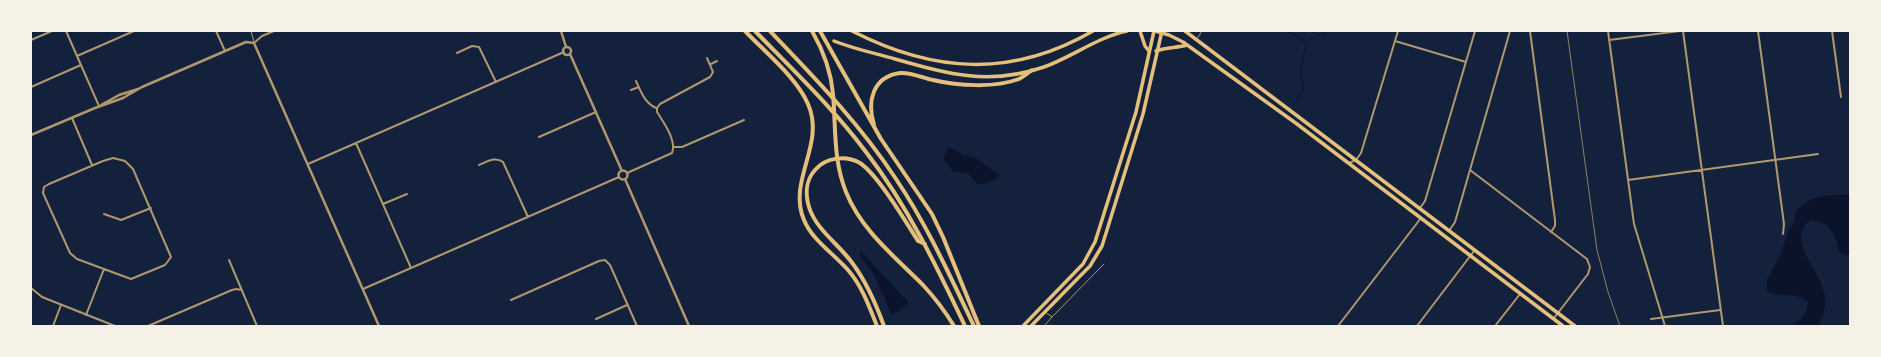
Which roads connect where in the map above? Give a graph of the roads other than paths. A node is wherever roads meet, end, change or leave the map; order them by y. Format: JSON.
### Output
{"nodes":[{"id":1,"x":52,"y":31,"type":"edge"},
{"id":2,"x":66,"y":31,"type":"edge"},
{"id":3,"x":134,"y":31,"type":"edge"},
{"id":4,"x":216,"y":31,"type":"edge"},
{"id":5,"x":251,"y":31,"type":"edge"},
{"id":6,"x":274,"y":31,"type":"edge"},
{"id":7,"x":561,"y":31,"type":"edge"},
{"id":8,"x":745,"y":31,"type":"edge"},
{"id":9,"x":755,"y":31,"type":"edge"},
{"id":10,"x":770,"y":31,"type":"edge"},
{"id":11,"x":812,"y":31,"type":"edge"},
{"id":12,"x":820,"y":31,"type":"edge"},
{"id":13,"x":852,"y":31,"type":"edge"},
{"id":14,"x":1093,"y":31,"type":"edge"},
{"id":15,"x":1127,"y":31,"type":"edge"},
{"id":16,"x":1140,"y":31,"type":"edge"},
{"id":17,"x":1155,"y":31,"type":"edge"},
{"id":18,"x":1185,"y":31,"type":"edge"},
{"id":19,"x":1202,"y":31,"type":"edge"},
{"id":20,"x":1398,"y":31,"type":"edge"},
{"id":21,"x":1475,"y":31,"type":"edge"},
{"id":22,"x":1510,"y":31,"type":"edge"},
{"id":23,"x":1530,"y":31,"type":"edge"},
{"id":24,"x":1608,"y":31,"type":"edge"},
{"id":25,"x":1680,"y":31,"type":"edge"},
{"id":26,"x":1683,"y":31,"type":"edge"},
{"id":27,"x":1758,"y":31,"type":"edge"},
{"id":28,"x":1832,"y":31,"type":"edge"},
{"id":29,"x":1162,"y":32,"type":"edge"},
{"id":30,"x":1196,"y":39,"type":"junction"},
{"id":31,"x":31,"y":40,"type":"edge"},
{"id":32,"x":1609,"y":40,"type":"junction"},
{"id":33,"x":834,"y":41,"type":"dead end"},
{"id":34,"x":1395,"y":41,"type":"junction"},
{"id":35,"x":254,"y":43,"type":"junction"},
{"id":36,"x":1187,"y":45,"type":"junction"},
{"id":37,"x":566,"y":46,"type":"junction"},
{"id":38,"x":225,"y":51,"type":"junction"},
{"id":39,"x":1149,"y":51,"type":"junction"},
{"id":40,"x":1156,"y":51,"type":"junction"},
{"id":41,"x":564,"y":52,"type":"junction"},
{"id":42,"x":457,"y":53,"type":"dead end"},
{"id":43,"x":570,"y":54,"type":"junction"},
{"id":44,"x":77,"y":56,"type":"junction"},
{"id":45,"x":707,"y":58,"type":"dead end"},
{"id":46,"x":717,"y":61,"type":"dead end"},
{"id":47,"x":1466,"y":62,"type":"junction"},
{"id":48,"x":711,"y":64,"type":"junction"},
{"id":49,"x":81,"y":66,"type":"junction"},
{"id":50,"x":1032,"y":70,"type":"junction"},
{"id":51,"x":636,"y":81,"type":"dead end"},
{"id":52,"x":496,"y":82,"type":"junction"},
{"id":53,"x":31,"y":87,"type":"edge"},
{"id":54,"x":639,"y":87,"type":"junction"},
{"id":55,"x":632,"y":90,"type":"dead end"},
{"id":56,"x":1841,"y":97,"type":"dead end"},
{"id":57,"x":99,"y":106,"type":"junction"},
{"id":58,"x":657,"y":108,"type":"junction"},
{"id":59,"x":596,"y":112,"type":"junction"},
{"id":60,"x":72,"y":118,"type":"junction"},
{"id":61,"x":744,"y":120,"type":"dead end"},
{"id":62,"x":876,"y":129,"type":"junction"},
{"id":63,"x":31,"y":135,"type":"edge"},
{"id":64,"x":538,"y":137,"type":"dead end"},
{"id":65,"x":356,"y":143,"type":"junction"},
{"id":66,"x":674,"y":147,"type":"junction"},
{"id":67,"x":1818,"y":154,"type":"dead end"},
{"id":68,"x":1356,"y":160,"type":"junction"},
{"id":69,"x":1775,"y":160,"type":"junction"},
{"id":70,"x":1349,"y":163,"type":"junction"},
{"id":71,"x":308,"y":164,"type":"junction"},
{"id":72,"x":92,"y":165,"type":"junction"},
{"id":73,"x":479,"y":165,"type":"dead end"},
{"id":74,"x":1470,"y":170,"type":"junction"},
{"id":75,"x":1702,"y":170,"type":"junction"},
{"id":76,"x":622,"y":171,"type":"junction"},
{"id":77,"x":627,"y":173,"type":"junction"},
{"id":78,"x":619,"y":177,"type":"junction"},
{"id":79,"x":625,"y":179,"type":"junction"},
{"id":80,"x":1628,"y":180,"type":"junction"},
{"id":81,"x":407,"y":194,"type":"dead end"},
{"id":82,"x":383,"y":204,"type":"junction"},
{"id":83,"x":151,"y":208,"type":"junction"},
{"id":84,"x":1420,"y":208,"type":"junction"},
{"id":85,"x":104,"y":214,"type":"dead end"},
{"id":86,"x":528,"y":217,"type":"junction"},
{"id":87,"x":1420,"y":218,"type":"junction"},
{"id":88,"x":1449,"y":231,"type":"junction"},
{"id":89,"x":1551,"y":232,"type":"junction"},
{"id":90,"x":1783,"y":234,"type":"dead end"},
{"id":91,"x":925,"y":245,"type":"junction"},
{"id":92,"x":1474,"y":250,"type":"junction"},
{"id":93,"x":1470,"y":256,"type":"junction"},
{"id":94,"x":229,"y":260,"type":"dead end"},
{"id":95,"x":1104,"y":264,"type":"dead end"},
{"id":96,"x":411,"y":268,"type":"junction"},
{"id":97,"x":104,"y":270,"type":"junction"},
{"id":98,"x":31,"y":288,"type":"edge"},
{"id":99,"x":363,"y":289,"type":"junction"},
{"id":100,"x":242,"y":290,"type":"junction"},
{"id":101,"x":1520,"y":293,"type":"junction"},
{"id":102,"x":511,"y":300,"type":"dead end"},
{"id":103,"x":61,"y":305,"type":"junction"},
{"id":104,"x":627,"y":305,"type":"junction"},
{"id":105,"x":1720,"y":310,"type":"junction"},
{"id":106,"x":1037,"y":312,"type":"junction"},
{"id":107,"x":1045,"y":312,"type":"junction"},
{"id":108,"x":1558,"y":313,"type":"junction"},
{"id":109,"x":86,"y":315,"type":"junction"},
{"id":110,"x":1052,"y":318,"type":"junction"},
{"id":111,"x":1662,"y":318,"type":"junction"},
{"id":112,"x":596,"y":319,"type":"dead end"},
{"id":113,"x":1553,"y":319,"type":"junction"},
{"id":114,"x":1651,"y":320,"type":"dead end"},
{"id":115,"x":107,"y":323,"type":"junction"},
{"id":116,"x":53,"y":326,"type":"edge"},
{"id":117,"x":106,"y":326,"type":"edge"},
{"id":118,"x":115,"y":326,"type":"edge"},
{"id":119,"x":148,"y":326,"type":"edge"},
{"id":120,"x":257,"y":326,"type":"edge"},
{"id":121,"x":379,"y":326,"type":"edge"},
{"id":122,"x":636,"y":326,"type":"edge"},
{"id":123,"x":689,"y":326,"type":"edge"},
{"id":124,"x":877,"y":326,"type":"edge"},
{"id":125,"x":884,"y":326,"type":"edge"},
{"id":126,"x":954,"y":326,"type":"edge"},
{"id":127,"x":965,"y":326,"type":"edge"},
{"id":128,"x":974,"y":326,"type":"edge"},
{"id":129,"x":978,"y":326,"type":"edge"},
{"id":130,"x":1023,"y":326,"type":"edge"},
{"id":131,"x":1031,"y":326,"type":"edge"},
{"id":132,"x":1044,"y":326,"type":"edge"},
{"id":133,"x":1338,"y":326,"type":"edge"},
{"id":134,"x":1417,"y":326,"type":"edge"},
{"id":135,"x":1495,"y":326,"type":"edge"},
{"id":136,"x":1563,"y":326,"type":"edge"},
{"id":137,"x":1575,"y":326,"type":"edge"},
{"id":138,"x":1665,"y":326,"type":"edge"},
{"id":139,"x":1723,"y":326,"type":"edge"}],
"edges":[{"from":1,"to":31,"type":"street"},
{"from":2,"to":44,"type":"street"},
{"from":3,"to":44,"type":"street"},
{"from":4,"to":38,"type":"street"},
{"from":5,"to":35,"type":"lane"},
{"from":6,"to":35,"type":"street"},
{"from":7,"to":37,"type":"street"},
{"from":8,"to":124,"type":"highway"},
{"from":9,"to":91,"type":"highway"},
{"from":10,"to":128,"type":"highway"},
{"from":11,"to":126,"type":"highway"},
{"from":12,"to":62,"type":"highway"},
{"from":13,"to":14,"type":"main road"},
{"from":15,"to":50,"type":"main road"},
{"from":16,"to":39,"type":"main road"},
{"from":17,"to":29,"type":"main road"},
{"from":17,"to":39,"type":"main road"},
{"from":18,"to":30,"type":"main road"},
{"from":19,"to":30,"type":"lane"},
{"from":20,"to":34,"type":"street"},
{"from":21,"to":47,"type":"street"},
{"from":22,"to":74,"type":"street"},
{"from":23,"to":89,"type":"street"},
{"from":24,"to":32,"type":"street"},
{"from":25,"to":32,"type":"street"},
{"from":26,"to":75,"type":"street"},
{"from":27,"to":69,"type":"street"},
{"from":28,"to":56,"type":"street"},
{"from":29,"to":36,"type":"main road"},
{"from":29,"to":40,"type":"main road"},
{"from":30,"to":68,"type":"main road"},
{"from":32,"to":80,"type":"street"},
{"from":33,"to":50,"type":"main road"},
{"from":34,"to":47,"type":"street"},
{"from":34,"to":68,"type":"street"},
{"from":35,"to":38,"type":"street"},
{"from":35,"to":71,"type":"street"},
{"from":36,"to":40,"type":"main road"},
{"from":36,"to":70,"type":"main road"},
{"from":37,"to":41,"type":"street"},
{"from":37,"to":43,"type":"street"},
{"from":38,"to":57,"type":"street"},
{"from":39,"to":106,"type":"main road"},
{"from":40,"to":107,"type":"main road"},
{"from":41,"to":43,"type":"street"},
{"from":41,"to":52,"type":"street"},
{"from":42,"to":52,"type":"street"},
{"from":43,"to":59,"type":"street"},
{"from":44,"to":49,"type":"street"},
{"from":45,"to":48,"type":"street"},
{"from":46,"to":48,"type":"street"},
{"from":47,"to":84,"type":"street"},
{"from":48,"to":58,"type":"street"},
{"from":49,"to":53,"type":"street"},
{"from":49,"to":57,"type":"street"},
{"from":50,"to":62,"type":"highway"},
{"from":51,"to":54,"type":"street"},
{"from":52,"to":65,"type":"street"},
{"from":54,"to":55,"type":"street"},
{"from":54,"to":58,"type":"street"},
{"from":57,"to":60,"type":"street"},
{"from":58,"to":66,"type":"street"},
{"from":59,"to":64,"type":"street"},
{"from":59,"to":76,"type":"street"},
{"from":60,"to":63,"type":"street"},
{"from":60,"to":72,"type":"street"},
{"from":61,"to":66,"type":"street"},
{"from":62,"to":129,"type":"highway"},
{"from":65,"to":71,"type":"street"},
{"from":65,"to":82,"type":"street"},
{"from":66,"to":77,"type":"street"},
{"from":67,"to":69,"type":"street"},
{"from":68,"to":70,"type":"street"},
{"from":68,"to":84,"type":"main road"},
{"from":69,"to":75,"type":"street"},
{"from":69,"to":90,"type":"street"},
{"from":70,"to":87,"type":"main road"},
{"from":71,"to":99,"type":"street"},
{"from":72,"to":83,"type":"street"},
{"from":72,"to":97,"type":"street"},
{"from":73,"to":86,"type":"street"},
{"from":74,"to":88,"type":"street"},
{"from":74,"to":89,"type":"street"},
{"from":75,"to":80,"type":"street"},
{"from":75,"to":105,"type":"street"},
{"from":76,"to":77,"type":"street"},
{"from":76,"to":78,"type":"street"},
{"from":77,"to":79,"type":"street"},
{"from":78,"to":79,"type":"street"},
{"from":78,"to":86,"type":"street"},
{"from":79,"to":123,"type":"street"},
{"from":80,"to":111,"type":"street"},
{"from":81,"to":82,"type":"street"},
{"from":82,"to":96,"type":"street"},
{"from":83,"to":85,"type":"street"},
{"from":83,"to":97,"type":"street"},
{"from":84,"to":88,"type":"main road"},
{"from":86,"to":96,"type":"street"},
{"from":87,"to":93,"type":"main road"},
{"from":87,"to":133,"type":"street"},
{"from":88,"to":92,"type":"main road"},
{"from":89,"to":108,"type":"street"},
{"from":91,"to":125,"type":"highway"},
{"from":91,"to":127,"type":"highway"},
{"from":92,"to":93,"type":"street"},
{"from":92,"to":108,"type":"main road"},
{"from":93,"to":101,"type":"main road"},
{"from":93,"to":134,"type":"street"},
{"from":94,"to":100,"type":"street"},
{"from":95,"to":110,"type":"lane"},
{"from":96,"to":99,"type":"street"},
{"from":97,"to":109,"type":"street"},
{"from":98,"to":103,"type":"street"},
{"from":99,"to":121,"type":"street"},
{"from":100,"to":119,"type":"street"},
{"from":100,"to":120,"type":"street"},
{"from":101,"to":113,"type":"main road"},
{"from":101,"to":135,"type":"street"},
{"from":102,"to":104,"type":"street"},
{"from":103,"to":109,"type":"street"},
{"from":103,"to":116,"type":"street"},
{"from":104,"to":112,"type":"street"},
{"from":104,"to":122,"type":"street"},
{"from":105,"to":111,"type":"street"},
{"from":105,"to":139,"type":"street"},
{"from":106,"to":107,"type":"lane"},
{"from":106,"to":130,"type":"main road"},
{"from":107,"to":110,"type":"lane"},
{"from":107,"to":131,"type":"main road"},
{"from":108,"to":113,"type":"street"},
{"from":108,"to":137,"type":"main road"},
{"from":109,"to":115,"type":"street"},
{"from":110,"to":132,"type":"lane"},
{"from":111,"to":114,"type":"street"},
{"from":111,"to":138,"type":"street"},
{"from":113,"to":136,"type":"main road"},
{"from":115,"to":117,"type":"street"},
{"from":115,"to":118,"type":"street"}]}
